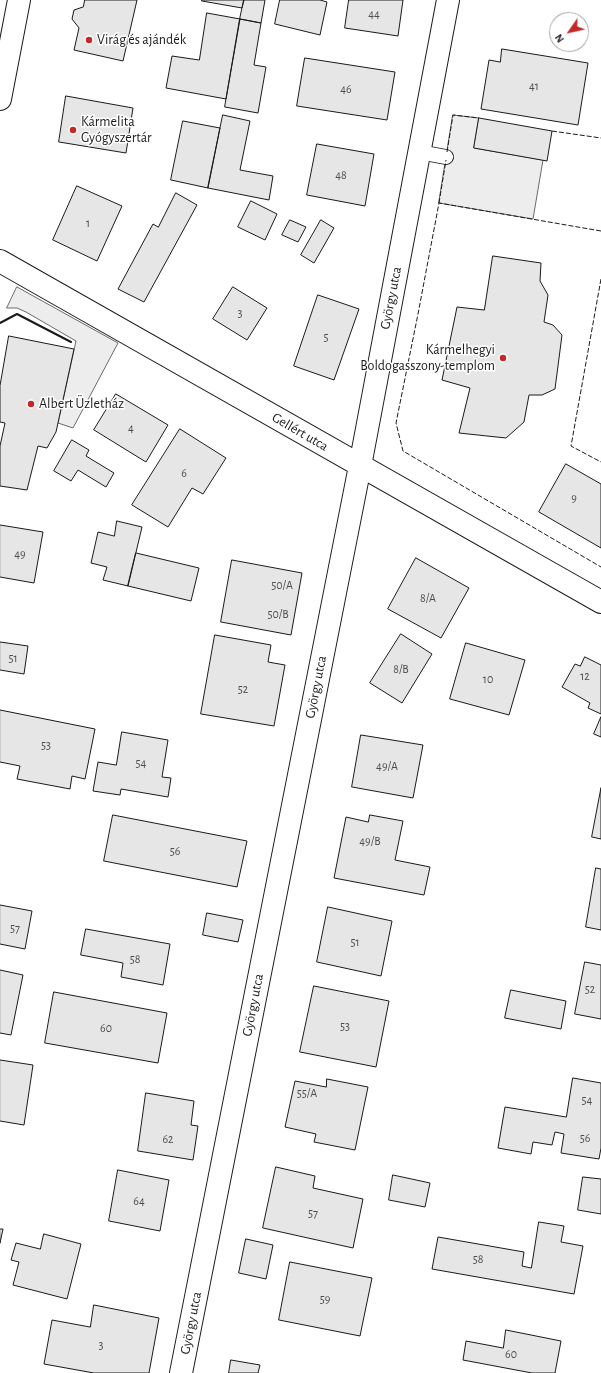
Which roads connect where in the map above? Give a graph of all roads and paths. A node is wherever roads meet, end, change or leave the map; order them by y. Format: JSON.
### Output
{"nodes":[{"id":1,"x":19,"y":0,"type":"edge"},
{"id":2,"x":448,"y":0,"type":"edge"},
{"id":3,"x":0,"y":99,"type":"edge"},
{"id":4,"x":419,"y":152,"type":"junction"},
{"id":5,"x":446,"y":157,"type":"dead end"},
{"id":6,"x":0,"y":261,"type":"edge"},
{"id":7,"x":360,"y":466,"type":"junction"},
{"id":8,"x":601,"y":602,"type":"edge"},
{"id":9,"x":181,"y":1373,"type":"edge"}],
"edges":[{"from":1,"to":3,"type":"street"},
{"from":2,"to":4,"type":"street","name":"György utca"},
{"from":4,"to":5,"type":"lane"},
{"from":4,"to":7,"type":"street","name":"György utca"},
{"from":6,"to":7,"type":"street","name":"Gellért utca"},
{"from":7,"to":8,"type":"street","name":"Gellért utca"},
{"from":7,"to":9,"type":"street","name":"György utca"}]}
